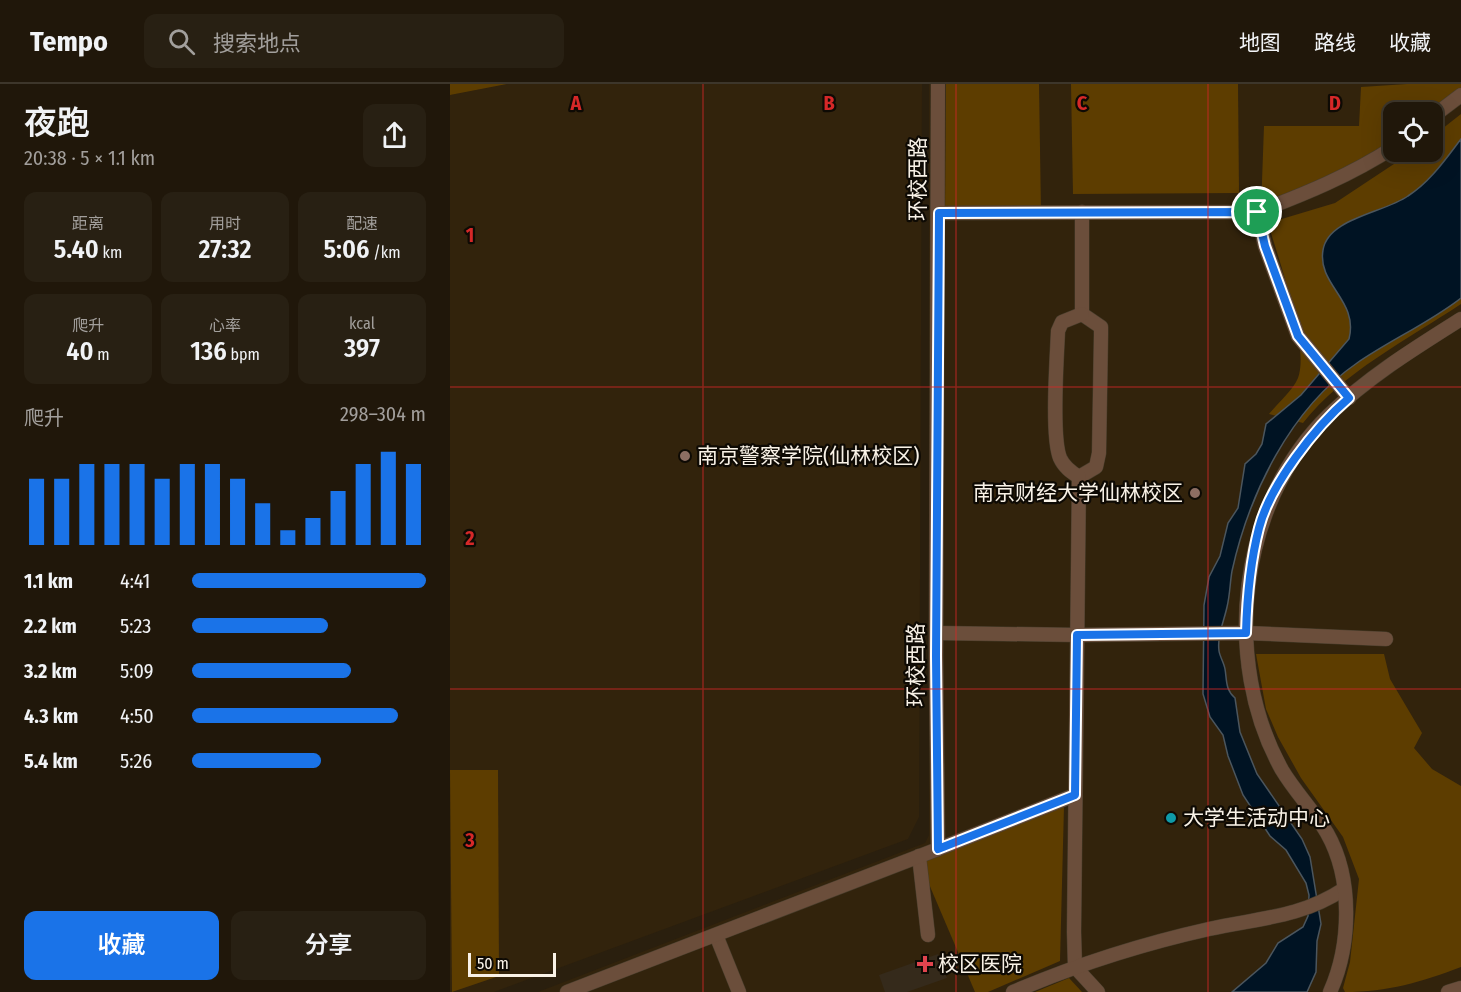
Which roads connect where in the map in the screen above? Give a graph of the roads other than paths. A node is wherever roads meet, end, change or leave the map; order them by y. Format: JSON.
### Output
{"nodes":[{"id":1,"x":938,"y":84,"type":"edge"},
{"id":2,"x":1461,"y":95,"type":"edge"},
{"id":3,"x":1443,"y":109,"type":"edge"},
{"id":4,"x":1383,"y":154,"type":"edge"},
{"id":5,"x":1083,"y":212,"type":"junction"},
{"id":6,"x":1257,"y":212,"type":"junction"},
{"id":7,"x":939,"y":213,"type":"junction"},
{"id":8,"x":1082,"y":314,"type":"junction"},
{"id":9,"x":1461,"y":319,"type":"edge"},
{"id":10,"x":1349,"y":398,"type":"junction"},
{"id":11,"x":1079,"y":477,"type":"junction"},
{"id":12,"x":937,"y":633,"type":"junction"},
{"id":13,"x":1246,"y":633,"type":"junction"},
{"id":14,"x":1077,"y":635,"type":"junction"},
{"id":15,"x":1386,"y":639,"type":"dead end"},
{"id":16,"x":1075,"y":795,"type":"junction"},
{"id":17,"x":938,"y":849,"type":"junction"},
{"id":18,"x":919,"y":856,"type":"junction"},
{"id":19,"x":1344,"y":889,"type":"junction"},
{"id":20,"x":716,"y":935,"type":"junction"},
{"id":21,"x":928,"y":935,"type":"dead end"},
{"id":22,"x":1075,"y":967,"type":"junction"},
{"id":23,"x":1461,"y":988,"type":"edge"},
{"id":24,"x":567,"y":992,"type":"edge"},
{"id":25,"x":739,"y":992,"type":"edge"},
{"id":26,"x":1013,"y":992,"type":"edge"},
{"id":27,"x":1098,"y":992,"type":"edge"},
{"id":28,"x":1330,"y":992,"type":"edge"},
{"id":29,"x":1448,"y":992,"type":"edge"}],
"edges":[{"from":1,"to":7,"type":"street","name":"环校西路"},
{"from":2,"to":3,"type":"street"},
{"from":4,"to":6,"type":"street"},
{"from":5,"to":6,"type":"street"},
{"from":5,"to":7,"type":"street"},
{"from":5,"to":8,"type":"street"},
{"from":6,"to":10,"type":"street"},
{"from":7,"to":12,"type":"street","name":"环校西路"},
{"from":8,"to":11,"type":"street"},
{"from":8,"to":11,"type":"street"},
{"from":9,"to":10,"type":"street"},
{"from":10,"to":13,"type":"street"},
{"from":11,"to":14,"type":"street"},
{"from":12,"to":14,"type":"street"},
{"from":12,"to":17,"type":"street","name":"环校西路"},
{"from":13,"to":14,"type":"street"},
{"from":13,"to":15,"type":"street"},
{"from":13,"to":19,"type":"street"},
{"from":14,"to":16,"type":"street"},
{"from":16,"to":17,"type":"street"},
{"from":16,"to":22,"type":"street"},
{"from":17,"to":18,"type":"street"},
{"from":18,"to":20,"type":"street"},
{"from":18,"to":21,"type":"street"},
{"from":19,"to":22,"type":"street"},
{"from":19,"to":28,"type":"street"},
{"from":20,"to":24,"type":"street"},
{"from":20,"to":25,"type":"street"},
{"from":22,"to":26,"type":"street"},
{"from":22,"to":27,"type":"street"},
{"from":23,"to":29,"type":"street"}]}
